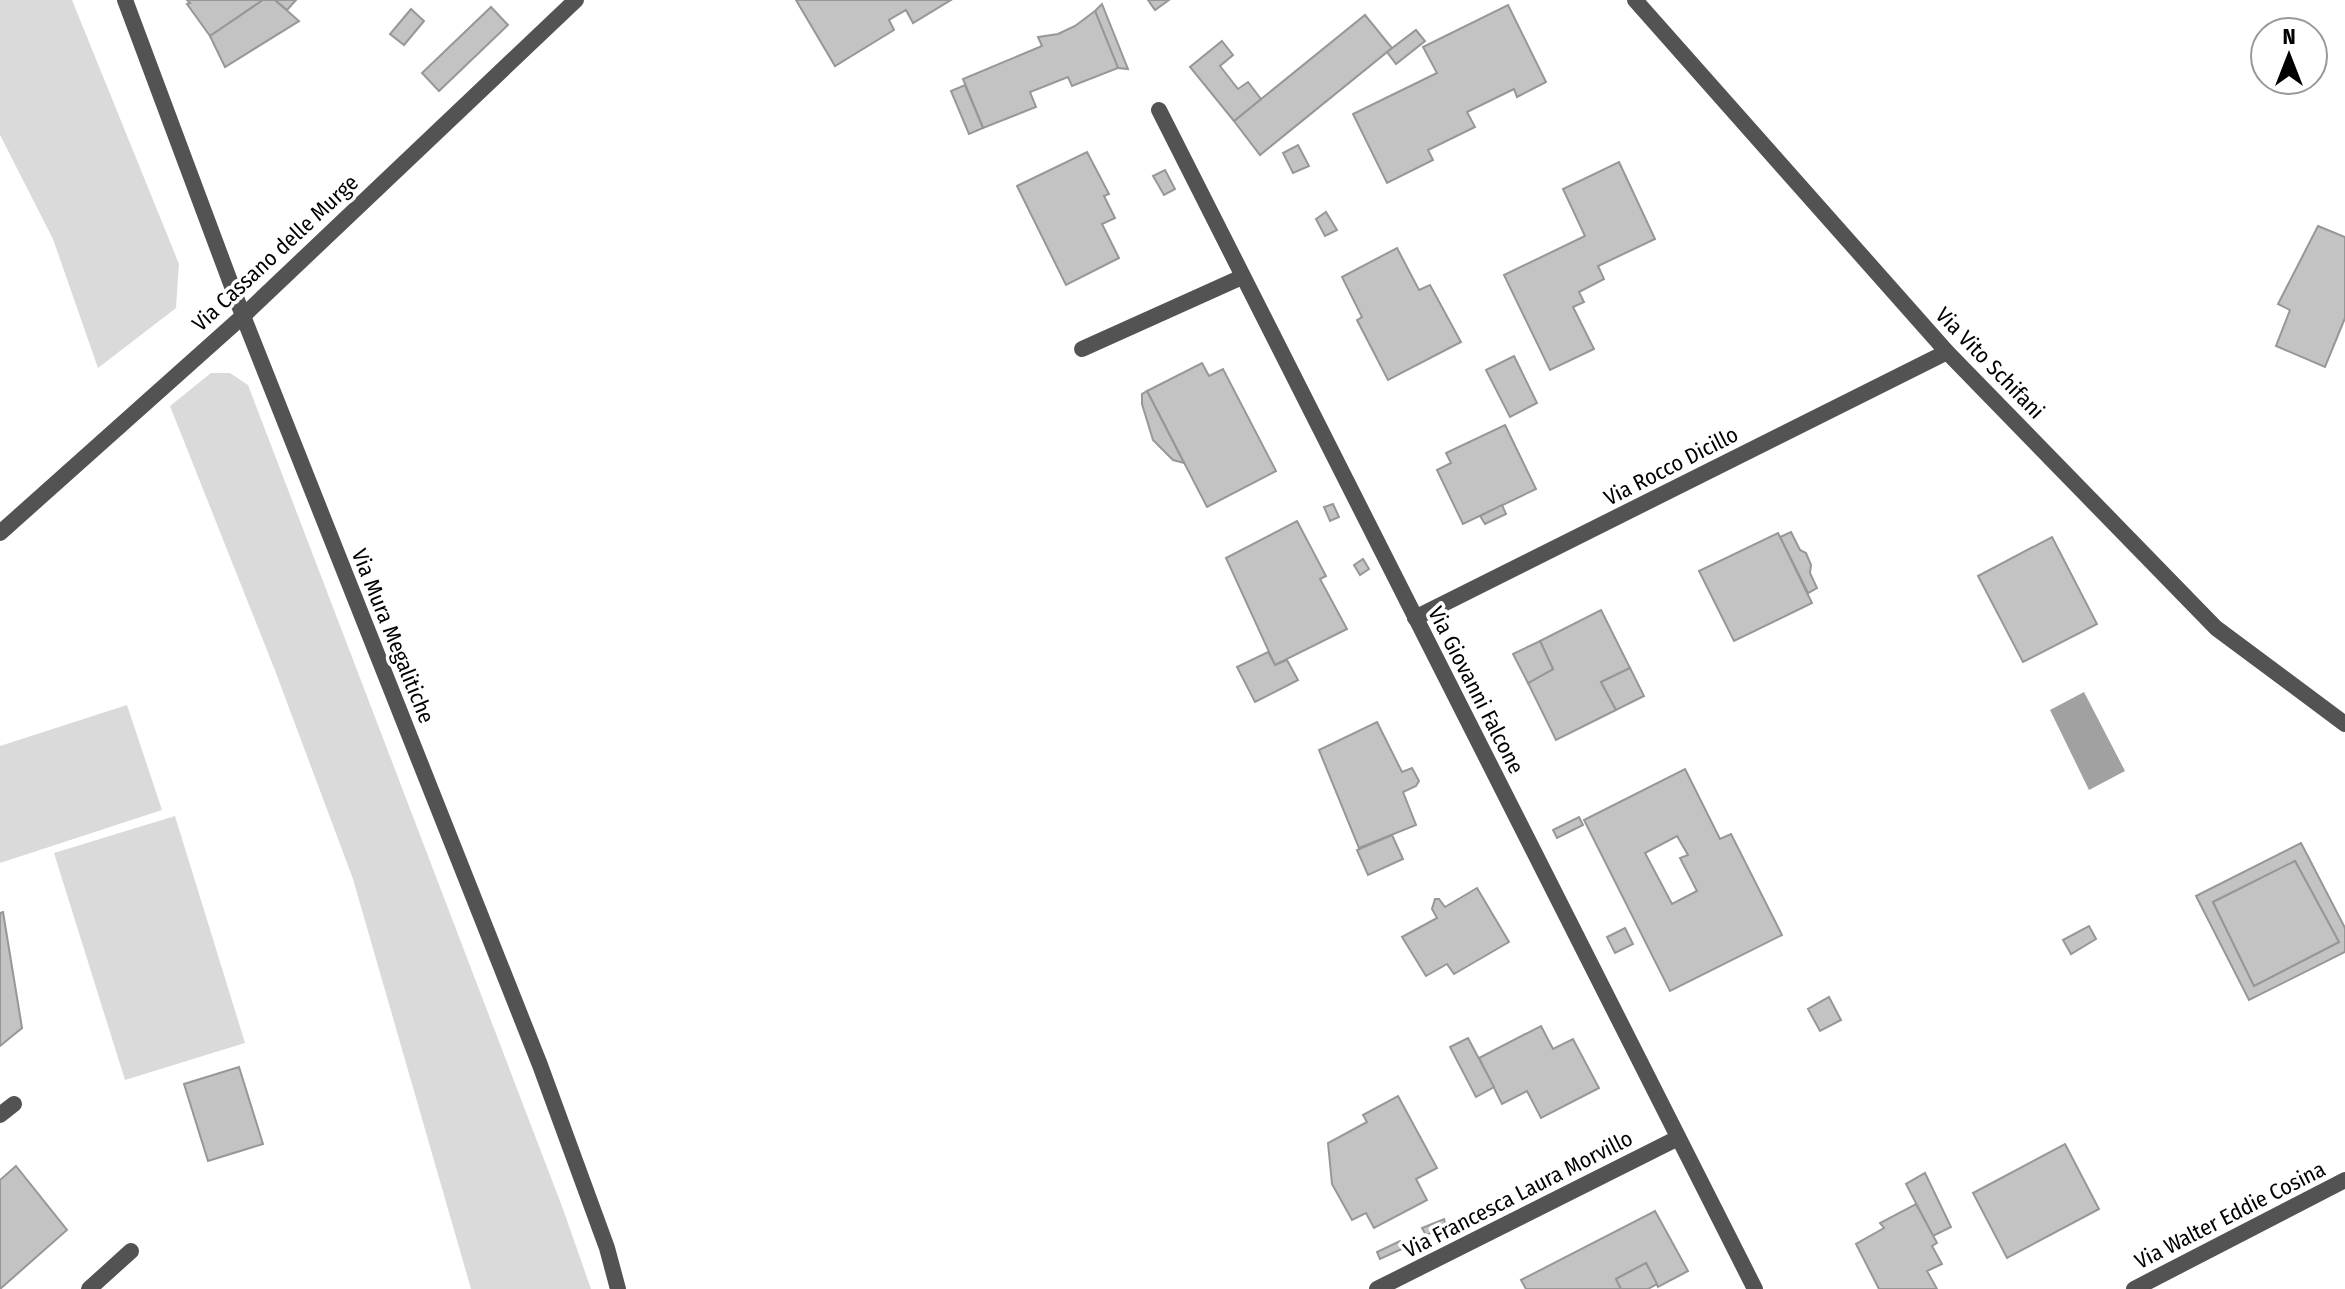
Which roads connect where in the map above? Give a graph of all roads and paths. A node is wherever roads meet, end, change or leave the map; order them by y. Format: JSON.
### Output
{"nodes":[{"id":1,"x":125,"y":0,"type":"edge"},
{"id":2,"x":576,"y":0,"type":"edge"},
{"id":3,"x":1635,"y":0,"type":"edge"},
{"id":4,"x":1159,"y":110,"type":"dead end"},
{"id":5,"x":1242,"y":277,"type":"junction"},
{"id":6,"x":243,"y":316,"type":"junction"},
{"id":7,"x":1082,"y":349,"type":"dead end"},
{"id":8,"x":1947,"y":352,"type":"junction"},
{"id":9,"x":0,"y":533,"type":"edge"},
{"id":10,"x":1415,"y":618,"type":"junction"},
{"id":11,"x":2345,"y":724,"type":"edge"},
{"id":12,"x":14,"y":1104,"type":"dead end"},
{"id":13,"x":0,"y":1115,"type":"edge"},
{"id":14,"x":1678,"y":1138,"type":"junction"},
{"id":15,"x":2345,"y":1180,"type":"edge"},
{"id":16,"x":131,"y":1251,"type":"dead end"},
{"id":17,"x":89,"y":1289,"type":"edge"},
{"id":18,"x":618,"y":1289,"type":"edge"},
{"id":19,"x":1377,"y":1289,"type":"edge"},
{"id":20,"x":1755,"y":1289,"type":"edge"},
{"id":21,"x":2134,"y":1289,"type":"edge"}],
"edges":[{"from":1,"to":6,"type":"street","name":"Via Mura Megalitiche"},
{"from":2,"to":6,"type":"street","name":"Via Cassano delle Murge"},
{"from":3,"to":8,"type":"street","name":"Via Vito Schifani"},
{"from":4,"to":5,"type":"street","name":"Via Giovanni Falcone"},
{"from":5,"to":7,"type":"street"},
{"from":5,"to":10,"type":"street","name":"Via Giovanni Falcone"},
{"from":6,"to":9,"type":"street","name":"Via Cassano delle Murge"},
{"from":6,"to":18,"type":"street","name":"Via Mura Megalitiche"},
{"from":8,"to":10,"type":"street","name":"Via Rocco Dicillo"},
{"from":8,"to":11,"type":"street","name":"Via Vito Schifani"},
{"from":10,"to":14,"type":"street","name":"Via Giovanni Falcone"},
{"from":12,"to":13,"type":"street"},
{"from":14,"to":19,"type":"street","name":"Via Francesca Laura Morvillo"},
{"from":14,"to":20,"type":"street","name":"Via Giovanni Falcone"},
{"from":15,"to":21,"type":"street","name":"Via Walter Eddie Cosina"},
{"from":16,"to":17,"type":"street"}]}
